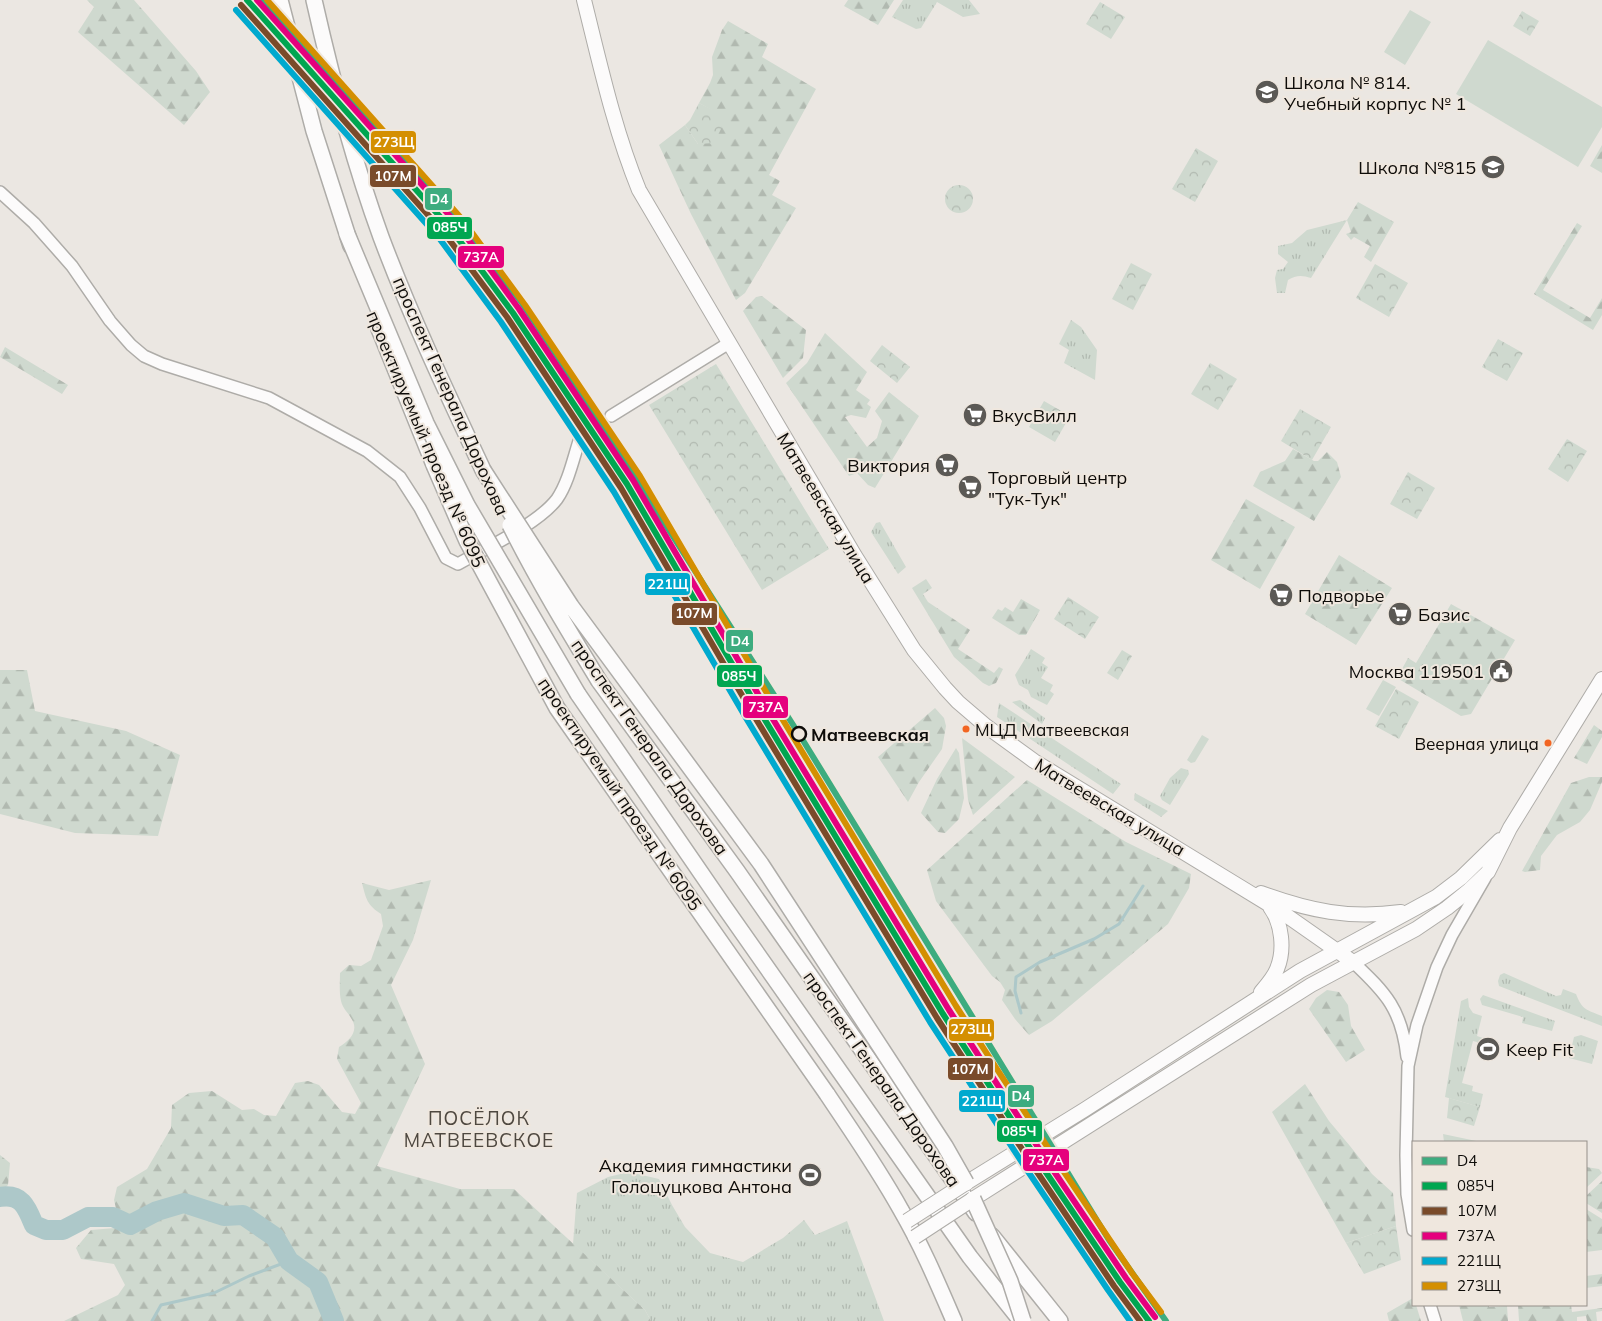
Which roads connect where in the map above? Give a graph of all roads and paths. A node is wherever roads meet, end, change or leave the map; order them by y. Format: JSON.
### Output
{"nodes":[{"id":1,"x":280,"y":0,"type":"edge"},
{"id":2,"x":314,"y":0,"type":"edge"},
{"id":3,"x":584,"y":0,"type":"edge"},
{"id":4,"x":0,"y":192,"type":"edge"},
{"id":5,"x":347,"y":234,"type":"junction"},
{"id":6,"x":729,"y":344,"type":"junction"},
{"id":7,"x":611,"y":416,"type":"tunnel mouth"},
{"id":8,"x":579,"y":441,"type":"tunnel mouth"},
{"id":9,"x":483,"y":470,"type":"junction"},
{"id":10,"x":1602,"y":679,"type":"edge"},
{"id":11,"x":1510,"y":828,"type":"junction"},
{"id":12,"x":1488,"y":872,"type":"junction"},
{"id":13,"x":1235,"y":883,"type":"junction"},
{"id":14,"x":1268,"y":904,"type":"junction"},
{"id":15,"x":1412,"y":910,"type":"junction"},
{"id":16,"x":1337,"y":951,"type":"junction"},
{"id":17,"x":1353,"y":962,"type":"junction"},
{"id":18,"x":1252,"y":1001,"type":"junction"},
{"id":19,"x":1408,"y":1066,"type":"junction"},
{"id":20,"x":966,"y":1183,"type":"junction"},
{"id":21,"x":973,"y":1198,"type":"junction"},
{"id":22,"x":907,"y":1221,"type":"junction"},
{"id":23,"x":1412,"y":1223,"type":"edge"},
{"id":24,"x":915,"y":1237,"type":"junction"},
{"id":25,"x":1430,"y":1306,"type":"edge"},
{"id":26,"x":954,"y":1321,"type":"edge"},
{"id":27,"x":1022,"y":1321,"type":"edge"},
{"id":28,"x":1060,"y":1321,"type":"edge"},
{"id":29,"x":1435,"y":1321,"type":"edge"}],
"edges":[{"from":1,"to":5,"type":"main road","name":"проспект Генерала Дорохова"},
{"from":2,"to":9,"type":"main road","name":"проспект Генерала Дорохова"},
{"from":3,"to":6,"type":"street","name":"Матвеевская улица"},
{"from":4,"to":8,"type":"street"},
{"from":5,"to":22,"type":"main road","name":"проектируемый проезд № 6095","bridge":true},
{"from":5,"to":27,"type":"main road","name":"проспект Генерала Дорохова","bridge":true},
{"from":6,"to":7,"type":"street"},
{"from":6,"to":13,"type":"street","name":"Матвеевская улица"},
{"from":9,"to":20,"type":"main road","bridge":true},
{"from":9,"to":28,"type":"main road","name":"проспект Генерала Дорохова","bridge":true},
{"from":10,"to":11,"type":"street"},
{"from":11,"to":12,"type":"street"},
{"from":11,"to":15,"type":"street"},
{"from":12,"to":17,"type":"street"},
{"from":12,"to":19,"type":"street"},
{"from":13,"to":14,"type":"street"},
{"from":13,"to":15,"type":"street"},
{"from":14,"to":16,"type":"street"},
{"from":14,"to":18,"type":"street"},
{"from":15,"to":16,"type":"street"},
{"from":16,"to":17,"type":"street"},
{"from":16,"to":18,"type":"street"},
{"from":17,"to":19,"type":"street"},
{"from":17,"to":21,"type":"street"},
{"from":18,"to":20,"type":"street"},
{"from":19,"to":23,"type":"street"},
{"from":20,"to":21,"type":"main road"},
{"from":20,"to":22,"type":"street","bridge":true},
{"from":21,"to":24,"type":"street","bridge":true},
{"from":21,"to":27,"type":"main road","bridge":true},
{"from":22,"to":24,"type":"main road","name":"проектируемый проезд № 6095"},
{"from":24,"to":26,"type":"main road","name":"проектируемый проезд № 6095"},
{"from":25,"to":29,"type":"street"}]}
